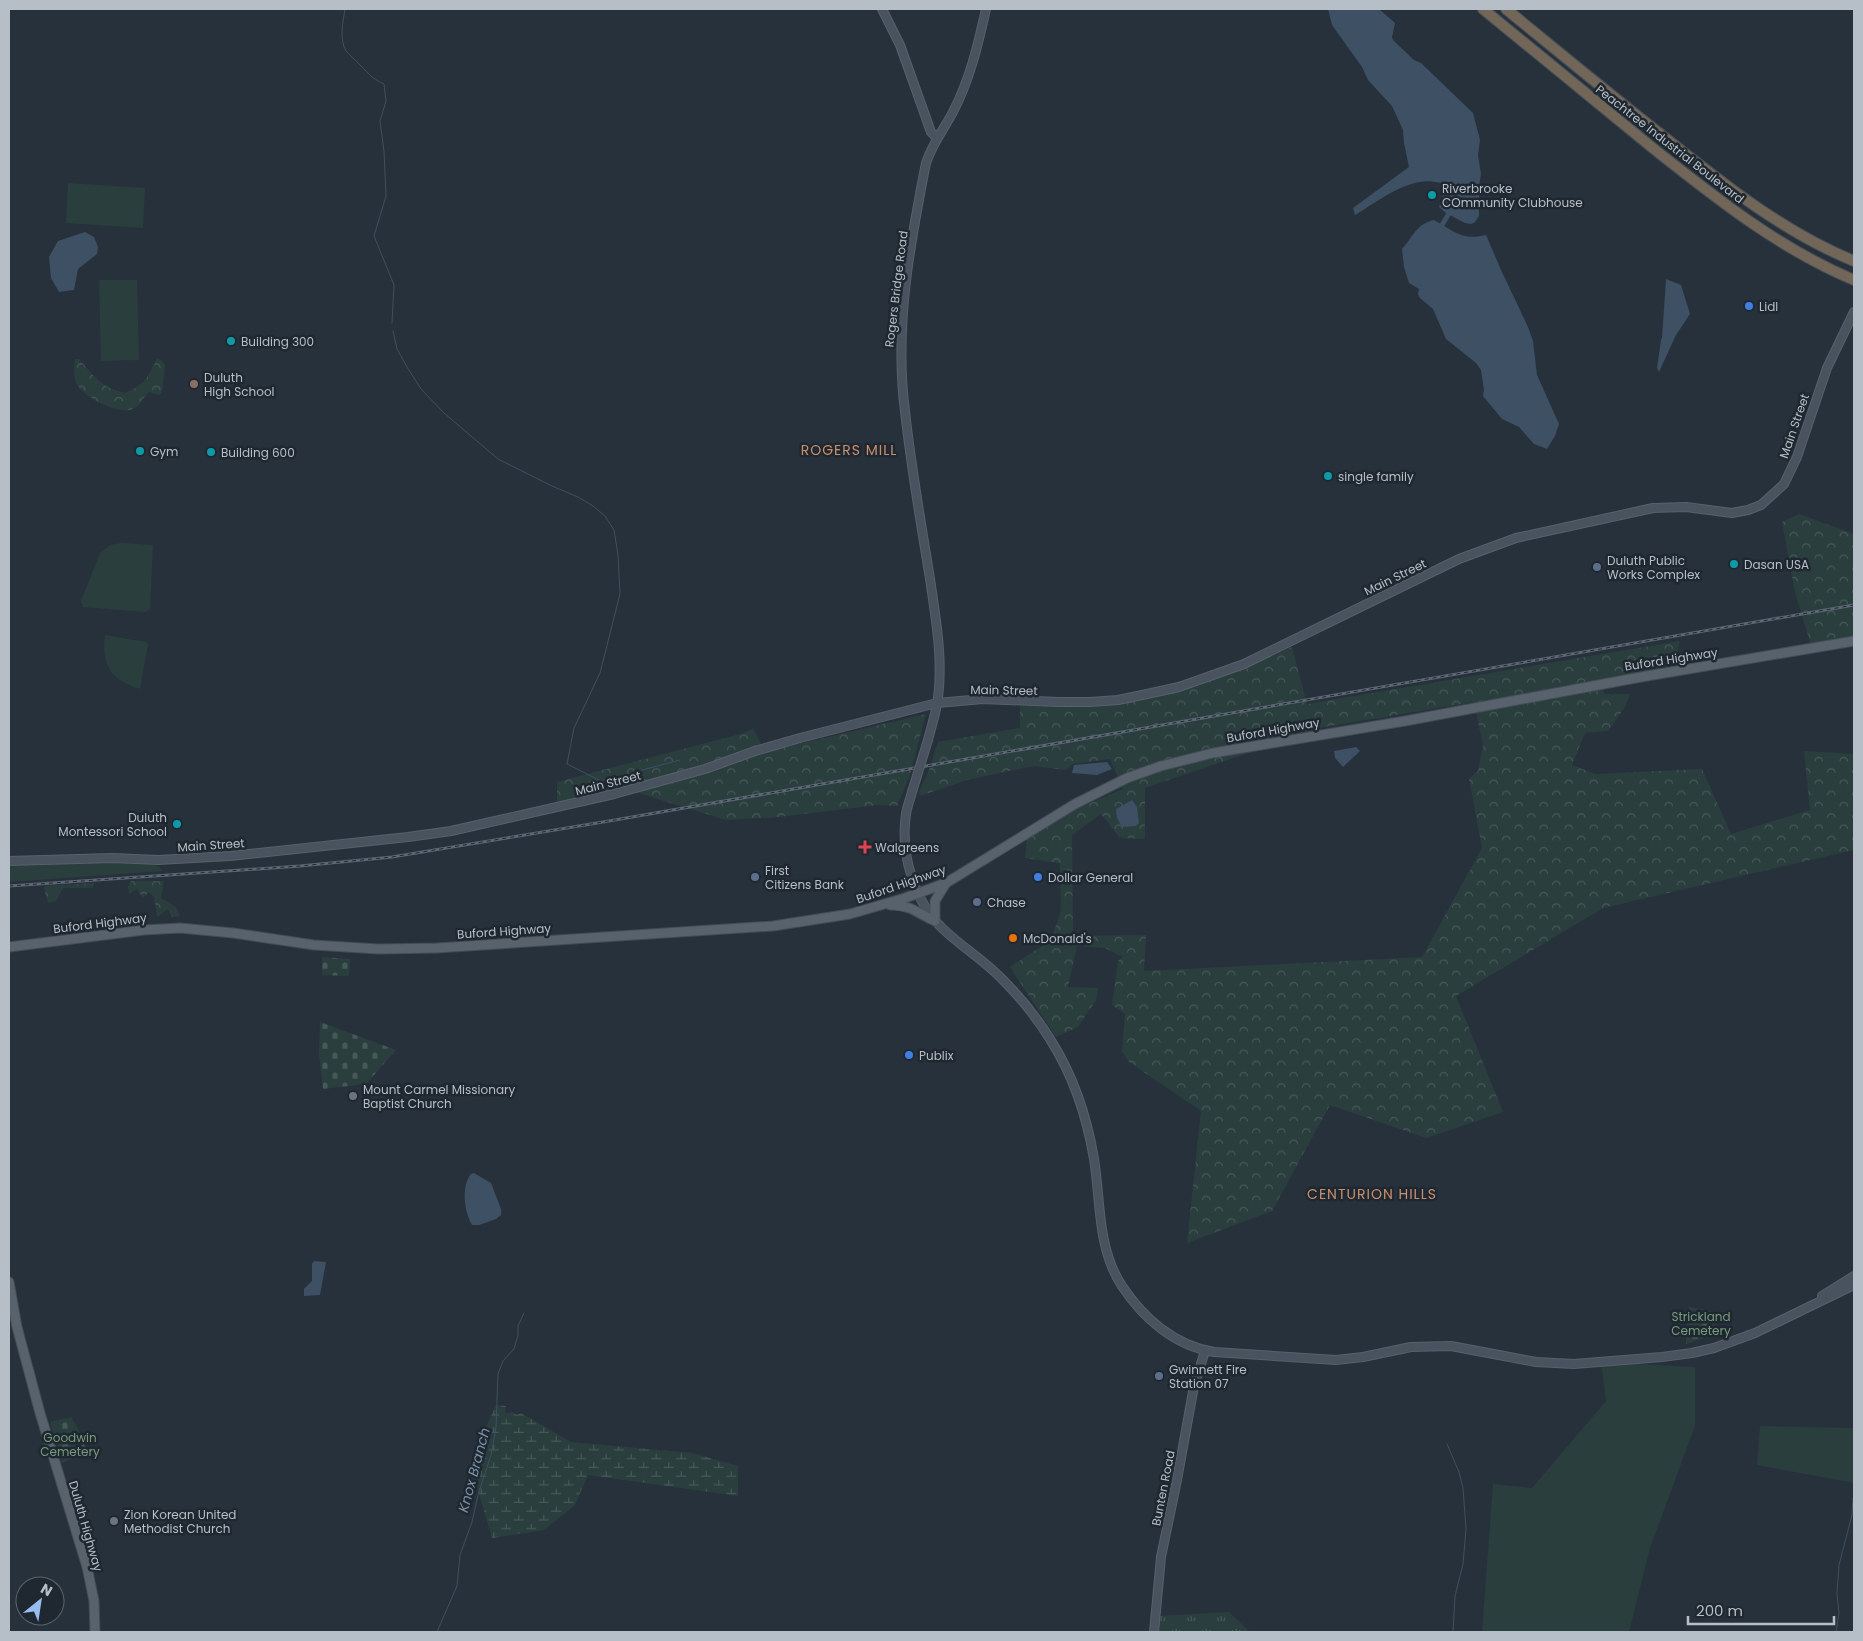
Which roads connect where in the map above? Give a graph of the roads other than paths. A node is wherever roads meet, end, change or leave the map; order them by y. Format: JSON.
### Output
{"nodes":[{"id":1,"x":882,"y":9,"type":"edge"},
{"id":2,"x":986,"y":9,"type":"edge"},
{"id":3,"x":1483,"y":9,"type":"edge"},
{"id":4,"x":1506,"y":9,"type":"edge"},
{"id":5,"x":937,"y":138,"type":"junction"},
{"id":6,"x":1854,"y":261,"type":"edge"},
{"id":7,"x":1854,"y":280,"type":"edge"},
{"id":8,"x":1854,"y":312,"type":"edge"},
{"id":9,"x":1854,"y":641,"type":"edge"},
{"id":10,"x":938,"y":703,"type":"junction"},
{"id":11,"x":9,"y":861,"type":"edge"},
{"id":12,"x":946,"y":883,"type":"junction"},
{"id":13,"x":918,"y":894,"type":"junction"},
{"id":14,"x":884,"y":905,"type":"junction"},
{"id":15,"x":935,"y":920,"type":"junction"},
{"id":16,"x":9,"y":947,"type":"edge"},
{"id":17,"x":1854,"y":1276,"type":"edge"},
{"id":18,"x":9,"y":1282,"type":"edge"},
{"id":19,"x":1854,"y":1285,"type":"edge"},
{"id":20,"x":1788,"y":1316,"type":"junction"},
{"id":21,"x":1205,"y":1351,"type":"junction"},
{"id":22,"x":95,"y":1632,"type":"edge"},
{"id":23,"x":1154,"y":1632,"type":"edge"}],
"edges":[{"from":1,"to":5,"type":"street"},
{"from":2,"to":5,"type":"street","name":"Rogers Bridge Road"},
{"from":3,"to":7,"type":"highway","name":"Peachtree Industrial Boulevard"},
{"from":4,"to":6,"type":"highway","name":"Peachtree Industrial Boulevard"},
{"from":5,"to":10,"type":"street","name":"Rogers Bridge Road"},
{"from":8,"to":10,"type":"street","name":"Main Street"},
{"from":9,"to":12,"type":"main road","name":"Buford Highway"},
{"from":10,"to":11,"type":"street","name":"Main Street"},
{"from":10,"to":13,"type":"street","name":"Rogers Bridge Road","bridge":true},
{"from":12,"to":13,"type":"main road","name":"Buford Highway"},
{"from":12,"to":15,"type":"main road"},
{"from":13,"to":14,"type":"main road","name":"Buford Highway"},
{"from":13,"to":15,"type":"street","name":"Rogers Bridge Road"},
{"from":14,"to":15,"type":"main road"},
{"from":14,"to":16,"type":"main road","name":"Buford Highway"},
{"from":15,"to":21,"type":"street","name":"Rogers Bridge Road"},
{"from":17,"to":20,"type":"street"},
{"from":18,"to":22,"type":"main road","name":"Duluth Highway"},
{"from":19,"to":20,"type":"street"},
{"from":20,"to":21,"type":"street","name":"Rogers Bridge Road"},
{"from":21,"to":23,"type":"street","name":"Bunten Road"}]}
